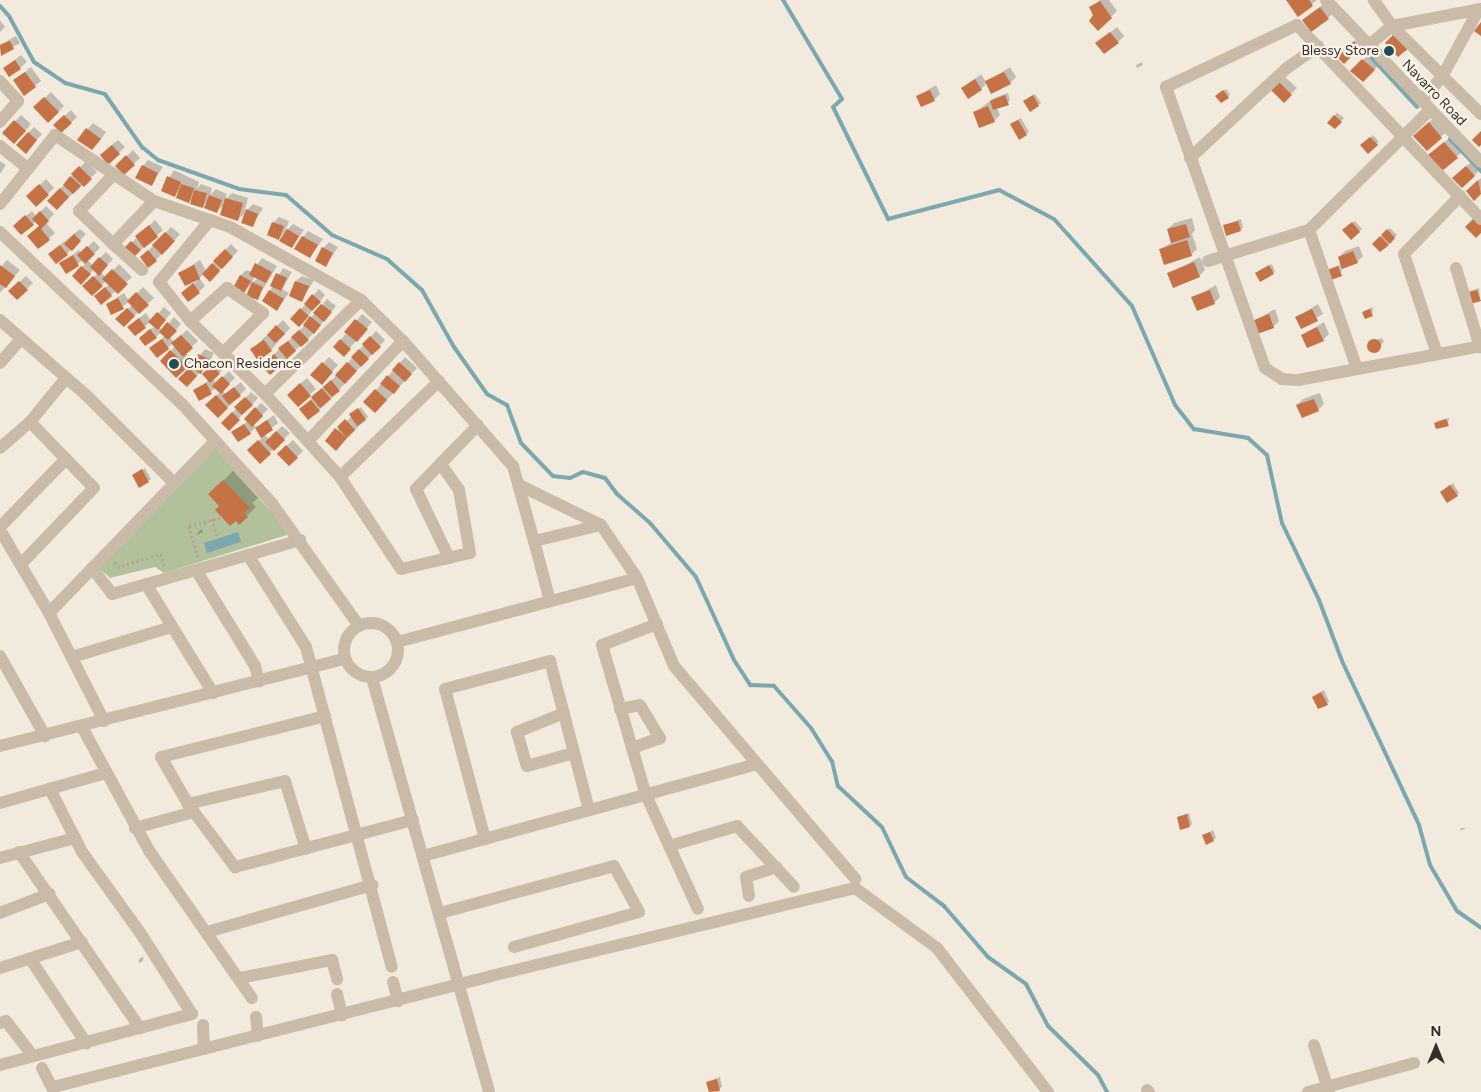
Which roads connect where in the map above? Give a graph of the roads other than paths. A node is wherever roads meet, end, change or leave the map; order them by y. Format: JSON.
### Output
{"nodes":[{"id":1,"x":1326,"y":0,"type":"edge"},
{"id":2,"x":1374,"y":0,"type":"edge"},
{"id":3,"x":1480,"y":9,"type":"edge"},
{"id":4,"x":1392,"y":26,"type":"junction"},
{"id":5,"x":1318,"y":46,"type":"junction"},
{"id":6,"x":1368,"y":46,"type":"junction"},
{"id":7,"x":1443,"y":76,"type":"junction"},
{"id":8,"x":0,"y":81,"type":"edge"},
{"id":9,"x":1426,"y":106,"type":"junction"},
{"id":10,"x":1481,"y":114,"type":"edge"},
{"id":11,"x":0,"y":122,"type":"edge"},
{"id":12,"x":1404,"y":136,"type":"junction"},
{"id":13,"x":0,"y":146,"type":"edge"},
{"id":14,"x":1190,"y":158,"type":"junction"},
{"id":15,"x":1481,"y":162,"type":"edge"},
{"id":16,"x":27,"y":168,"type":"junction"},
{"id":17,"x":114,"y":174,"type":"junction"},
{"id":18,"x":1460,"y":196,"type":"junction"},
{"id":19,"x":154,"y":200,"type":"junction"},
{"id":20,"x":0,"y":204,"type":"edge"},
{"id":21,"x":1481,"y":219,"type":"edge"},
{"id":22,"x":210,"y":220,"type":"junction"},
{"id":23,"x":1309,"y":230,"type":"junction"},
{"id":24,"x":0,"y":232,"type":"edge"},
{"id":25,"x":113,"y":244,"type":"junction"},
{"id":26,"x":1225,"y":256,"type":"junction"},
{"id":27,"x":1208,"y":261,"type":"dead end"},
{"id":28,"x":1456,"y":268,"type":"dead end"},
{"id":29,"x":142,"y":270,"type":"dead end"},
{"id":30,"x":361,"y":300,"type":"junction"},
{"id":31,"x":0,"y":320,"type":"edge"},
{"id":32,"x":190,"y":321,"type":"junction"},
{"id":33,"x":21,"y":339,"type":"junction"},
{"id":34,"x":403,"y":341,"type":"junction"},
{"id":35,"x":1480,"y":347,"type":"edge"},
{"id":36,"x":223,"y":353,"type":"junction"},
{"id":37,"x":1437,"y":354,"type":"junction"},
{"id":38,"x":0,"y":363,"type":"edge"},
{"id":39,"x":1357,"y":369,"type":"junction"},
{"id":40,"x":66,"y":378,"type":"junction"},
{"id":41,"x":439,"y":381,"type":"junction"},
{"id":42,"x":265,"y":394,"type":"junction"},
{"id":43,"x":30,"y":422,"type":"junction"},
{"id":44,"x":478,"y":425,"type":"junction"},
{"id":45,"x":216,"y":441,"type":"junction"},
{"id":46,"x":308,"y":441,"type":"junction"},
{"id":47,"x":0,"y":448,"type":"edge"},
{"id":48,"x":66,"y":459,"type":"junction"},
{"id":49,"x":441,"y":464,"type":"junction"},
{"id":50,"x":340,"y":477,"type":"junction"},
{"id":51,"x":174,"y":483,"type":"junction"},
{"id":52,"x":520,"y":486,"type":"junction"},
{"id":53,"x":601,"y":526,"type":"junction"},
{"id":54,"x":0,"y":528,"type":"edge"},
{"id":55,"x":300,"y":540,"type":"junction"},
{"id":56,"x":534,"y":541,"type":"junction"},
{"id":57,"x":248,"y":555,"type":"junction"},
{"id":58,"x":449,"y":558,"type":"junction"},
{"id":59,"x":22,"y":564,"type":"junction"},
{"id":60,"x":193,"y":566,"type":"junction"},
{"id":61,"x":92,"y":568,"type":"junction"},
{"id":62,"x":637,"y":578,"type":"junction"},
{"id":63,"x":146,"y":584,"type":"junction"},
{"id":64,"x":550,"y":601,"type":"junction"},
{"id":65,"x":49,"y":613,"type":"junction"},
{"id":66,"x":657,"y":624,"type":"junction"},
{"id":67,"x":359,"y":626,"type":"junction"},
{"id":68,"x":172,"y":627,"type":"junction"},
{"id":69,"x":397,"y":642,"type":"junction"},
{"id":70,"x":0,"y":656,"type":"edge"},
{"id":71,"x":72,"y":656,"type":"junction"},
{"id":72,"x":345,"y":659,"type":"junction"},
{"id":73,"x":311,"y":667,"type":"junction"},
{"id":74,"x":372,"y":678,"type":"junction"},
{"id":75,"x":259,"y":681,"type":"junction"},
{"id":76,"x":213,"y":693,"type":"junction"},
{"id":77,"x":620,"y":709,"type":"junction"},
{"id":78,"x":564,"y":713,"type":"junction"},
{"id":79,"x":325,"y":716,"type":"junction"},
{"id":80,"x":104,"y":721,"type":"junction"},
{"id":81,"x":82,"y":727,"type":"junction"},
{"id":82,"x":45,"y":736,"type":"junction"},
{"id":83,"x":0,"y":746,"type":"edge"},
{"id":84,"x":632,"y":748,"type":"junction"},
{"id":85,"x":574,"y":753,"type":"junction"},
{"id":86,"x":756,"y":764,"type":"junction"},
{"id":87,"x":106,"y":774,"type":"junction"},
{"id":88,"x":50,"y":789,"type":"junction"},
{"id":89,"x":646,"y":795,"type":"junction"},
{"id":90,"x":0,"y":803,"type":"edge"},
{"id":91,"x":191,"y":808,"type":"junction"},
{"id":92,"x":589,"y":810,"type":"junction"},
{"id":93,"x":413,"y":820,"type":"junction"},
{"id":94,"x":136,"y":828,"type":"junction"},
{"id":95,"x":358,"y":835,"type":"junction"},
{"id":96,"x":75,"y":838,"type":"junction"},
{"id":97,"x":485,"y":839,"type":"junction"},
{"id":98,"x":669,"y":846,"type":"junction"},
{"id":99,"x":306,"y":849,"type":"junction"},
{"id":100,"x":19,"y":852,"type":"junction"},
{"id":101,"x":424,"y":856,"type":"junction"},
{"id":102,"x":0,"y":858,"type":"edge"},
{"id":103,"x":776,"y":867,"type":"junction"},
{"id":104,"x":855,"y":879,"type":"dead end"},
{"id":105,"x":372,"y":885,"type":"junction"},
{"id":106,"x":794,"y":887,"type":"dead end"},
{"id":107,"x":49,"y":894,"type":"junction"},
{"id":108,"x":749,"y":896,"type":"dead end"},
{"id":109,"x":698,"y":908,"type":"dead end"},
{"id":110,"x":0,"y":913,"type":"edge"},
{"id":111,"x":440,"y":913,"type":"junction"},
{"id":112,"x":207,"y":932,"type":"junction"},
{"id":113,"x":82,"y":942,"type":"junction"},
{"id":114,"x":31,"y":960,"type":"junction"},
{"id":115,"x":392,"y":967,"type":"dead end"},
{"id":116,"x":0,"y":968,"type":"edge"},
{"id":117,"x":518,"y":970,"type":"junction"},
{"id":118,"x":240,"y":978,"type":"junction"},
{"id":119,"x":337,"y":979,"type":"dead end"},
{"id":120,"x":393,"y":982,"type":"dead end"},
{"id":121,"x":337,"y":994,"type":"dead end"},
{"id":122,"x":252,"y":998,"type":"dead end"},
{"id":123,"x":398,"y":1001,"type":"junction"},
{"id":124,"x":342,"y":1015,"type":"junction"},
{"id":125,"x":256,"y":1017,"type":"dead end"},
{"id":126,"x":0,"y":1023,"type":"edge"},
{"id":127,"x":203,"y":1025,"type":"dead end"},
{"id":128,"x":140,"y":1028,"type":"junction"},
{"id":129,"x":258,"y":1036,"type":"junction"},
{"id":130,"x":86,"y":1042,"type":"junction"},
{"id":131,"x":1314,"y":1045,"type":"dead end"},
{"id":132,"x":204,"y":1049,"type":"junction"},
{"id":133,"x":33,"y":1056,"type":"junction"},
{"id":134,"x":1414,"y":1063,"type":"dead end"},
{"id":135,"x":0,"y":1065,"type":"edge"},
{"id":136,"x":42,"y":1068,"type":"dead end"},
{"id":137,"x":1329,"y":1089,"type":"edge"},
{"id":138,"x":54,"y":1090,"type":"edge"},
{"id":139,"x":489,"y":1092,"type":"edge"},
{"id":140,"x":1048,"y":1092,"type":"edge"},
{"id":141,"x":1308,"y":1092,"type":"edge"}],
"edges":[{"from":1,"to":6,"type":"street","name":"Navarro Road"},
{"from":2,"to":4,"type":"street"},
{"from":3,"to":4,"type":"street"},
{"from":3,"to":7,"type":"street"},
{"from":4,"to":6,"type":"street"},
{"from":4,"to":7,"type":"street"},
{"from":5,"to":12,"type":"street"},
{"from":5,"to":14,"type":"street"},
{"from":5,"to":14,"type":"street"},
{"from":6,"to":9,"type":"street","name":"Navarro Road"},
{"from":7,"to":9,"type":"street"},
{"from":7,"to":10,"type":"street"},
{"from":8,"to":11,"type":"street"},
{"from":9,"to":12,"type":"street"},
{"from":9,"to":15,"type":"street","name":"Navarro Road"},
{"from":12,"to":18,"type":"street"},
{"from":12,"to":23,"type":"street"},
{"from":13,"to":16,"type":"street"},
{"from":14,"to":26,"type":"street"},
{"from":16,"to":17,"type":"street"},
{"from":16,"to":20,"type":"street"},
{"from":17,"to":19,"type":"street"},
{"from":17,"to":25,"type":"street"},
{"from":18,"to":21,"type":"street"},
{"from":18,"to":37,"type":"street"},
{"from":19,"to":22,"type":"street"},
{"from":19,"to":25,"type":"street"},
{"from":22,"to":30,"type":"street"},
{"from":22,"to":32,"type":"street"},
{"from":23,"to":26,"type":"street"},
{"from":23,"to":39,"type":"street"},
{"from":24,"to":45,"type":"street"},
{"from":25,"to":29,"type":"street"},
{"from":26,"to":27,"type":"street"},
{"from":26,"to":39,"type":"street"},
{"from":28,"to":35,"type":"street"},
{"from":30,"to":34,"type":"street"},
{"from":30,"to":42,"type":"street"},
{"from":31,"to":33,"type":"street"},
{"from":32,"to":36,"type":"street"},
{"from":32,"to":36,"type":"street"},
{"from":33,"to":38,"type":"street"},
{"from":33,"to":40,"type":"street"},
{"from":34,"to":41,"type":"street"},
{"from":34,"to":46,"type":"street"},
{"from":35,"to":37,"type":"street"},
{"from":36,"to":42,"type":"street"},
{"from":37,"to":39,"type":"street"},
{"from":40,"to":43,"type":"street"},
{"from":40,"to":51,"type":"street"},
{"from":41,"to":44,"type":"street"},
{"from":41,"to":50,"type":"street"},
{"from":42,"to":46,"type":"street"},
{"from":43,"to":47,"type":"street"},
{"from":43,"to":48,"type":"street"},
{"from":44,"to":49,"type":"street"},
{"from":44,"to":52,"type":"street"},
{"from":45,"to":51,"type":"street"},
{"from":45,"to":55,"type":"street"},
{"from":46,"to":50,"type":"street"},
{"from":48,"to":54,"type":"street"},
{"from":48,"to":59,"type":"street"},
{"from":49,"to":58,"type":"street"},
{"from":49,"to":58,"type":"street"},
{"from":50,"to":58,"type":"street"},
{"from":51,"to":61,"type":"street"},
{"from":52,"to":53,"type":"street"},
{"from":52,"to":56,"type":"street"},
{"from":53,"to":56,"type":"street"},
{"from":53,"to":62,"type":"street"},
{"from":54,"to":59,"type":"street"},
{"from":55,"to":57,"type":"street"},
{"from":55,"to":67,"type":"street"},
{"from":56,"to":64,"type":"street"},
{"from":57,"to":60,"type":"street"},
{"from":57,"to":73,"type":"street"},
{"from":59,"to":65,"type":"street"},
{"from":60,"to":63,"type":"street"},
{"from":60,"to":75,"type":"street"},
{"from":61,"to":63,"type":"street"},
{"from":61,"to":65,"type":"street"},
{"from":62,"to":64,"type":"street"},
{"from":62,"to":66,"type":"street"},
{"from":63,"to":68,"type":"street"},
{"from":64,"to":69,"type":"street"},
{"from":65,"to":71,"type":"street"},
{"from":66,"to":77,"type":"street"},
{"from":66,"to":86,"type":"street"},
{"from":67,"to":69,"type":"street"},
{"from":67,"to":72,"type":"street"},
{"from":68,"to":71,"type":"street"},
{"from":68,"to":76,"type":"street"},
{"from":69,"to":74,"type":"street"},
{"from":70,"to":82,"type":"street"},
{"from":71,"to":80,"type":"street"},
{"from":72,"to":73,"type":"street"},
{"from":72,"to":74,"type":"street"},
{"from":73,"to":75,"type":"street"},
{"from":73,"to":79,"type":"street"},
{"from":74,"to":93,"type":"street"},
{"from":75,"to":76,"type":"street"},
{"from":76,"to":80,"type":"street"},
{"from":77,"to":84,"type":"street"},
{"from":77,"to":84,"type":"street"},
{"from":78,"to":85,"type":"street"},
{"from":78,"to":85,"type":"street"},
{"from":78,"to":97,"type":"street"},
{"from":79,"to":91,"type":"street"},
{"from":79,"to":95,"type":"street"},
{"from":80,"to":81,"type":"street"},
{"from":81,"to":82,"type":"street"},
{"from":81,"to":87,"type":"street"},
{"from":82,"to":83,"type":"street"},
{"from":84,"to":89,"type":"street"},
{"from":85,"to":92,"type":"street"},
{"from":86,"to":89,"type":"street"},
{"from":86,"to":104,"type":"street"},
{"from":87,"to":88,"type":"street"},
{"from":87,"to":94,"type":"street"},
{"from":88,"to":90,"type":"street"},
{"from":88,"to":96,"type":"street"},
{"from":89,"to":92,"type":"street"},
{"from":89,"to":98,"type":"street"},
{"from":91,"to":94,"type":"street"},
{"from":91,"to":99,"type":"street"},
{"from":91,"to":99,"type":"street"},
{"from":92,"to":97,"type":"street"},
{"from":93,"to":95,"type":"street"},
{"from":93,"to":101,"type":"street"},
{"from":94,"to":112,"type":"street"},
{"from":95,"to":99,"type":"street"},
{"from":95,"to":105,"type":"street"},
{"from":96,"to":100,"type":"street"},
{"from":96,"to":128,"type":"street"},
{"from":97,"to":101,"type":"street"},
{"from":98,"to":103,"type":"street"},
{"from":98,"to":109,"type":"street"},
{"from":100,"to":102,"type":"street"},
{"from":100,"to":107,"type":"street"},
{"from":101,"to":111,"type":"street"},
{"from":103,"to":106,"type":"street"},
{"from":103,"to":108,"type":"street"},
{"from":105,"to":112,"type":"street"},
{"from":105,"to":115,"type":"street"},
{"from":107,"to":110,"type":"street"},
{"from":107,"to":113,"type":"street"},
{"from":111,"to":117,"type":"street"},
{"from":111,"to":139,"type":"street"},
{"from":112,"to":118,"type":"street"},
{"from":113,"to":114,"type":"street"},
{"from":113,"to":128,"type":"street"},
{"from":114,"to":116,"type":"street"},
{"from":114,"to":130,"type":"street"},
{"from":117,"to":123,"type":"street"},
{"from":117,"to":140,"type":"street"},
{"from":118,"to":119,"type":"street"},
{"from":118,"to":122,"type":"street"},
{"from":120,"to":123,"type":"street"},
{"from":121,"to":124,"type":"street"},
{"from":123,"to":124,"type":"street"},
{"from":124,"to":129,"type":"street"},
{"from":125,"to":129,"type":"street"},
{"from":126,"to":133,"type":"street"},
{"from":127,"to":132,"type":"street"},
{"from":128,"to":130,"type":"street"},
{"from":129,"to":132,"type":"street"},
{"from":130,"to":133,"type":"street"},
{"from":131,"to":137,"type":"street"},
{"from":132,"to":138,"type":"street"},
{"from":133,"to":135,"type":"street"},
{"from":134,"to":137,"type":"street"},
{"from":136,"to":138,"type":"street"},
{"from":137,"to":141,"type":"street"}]}
